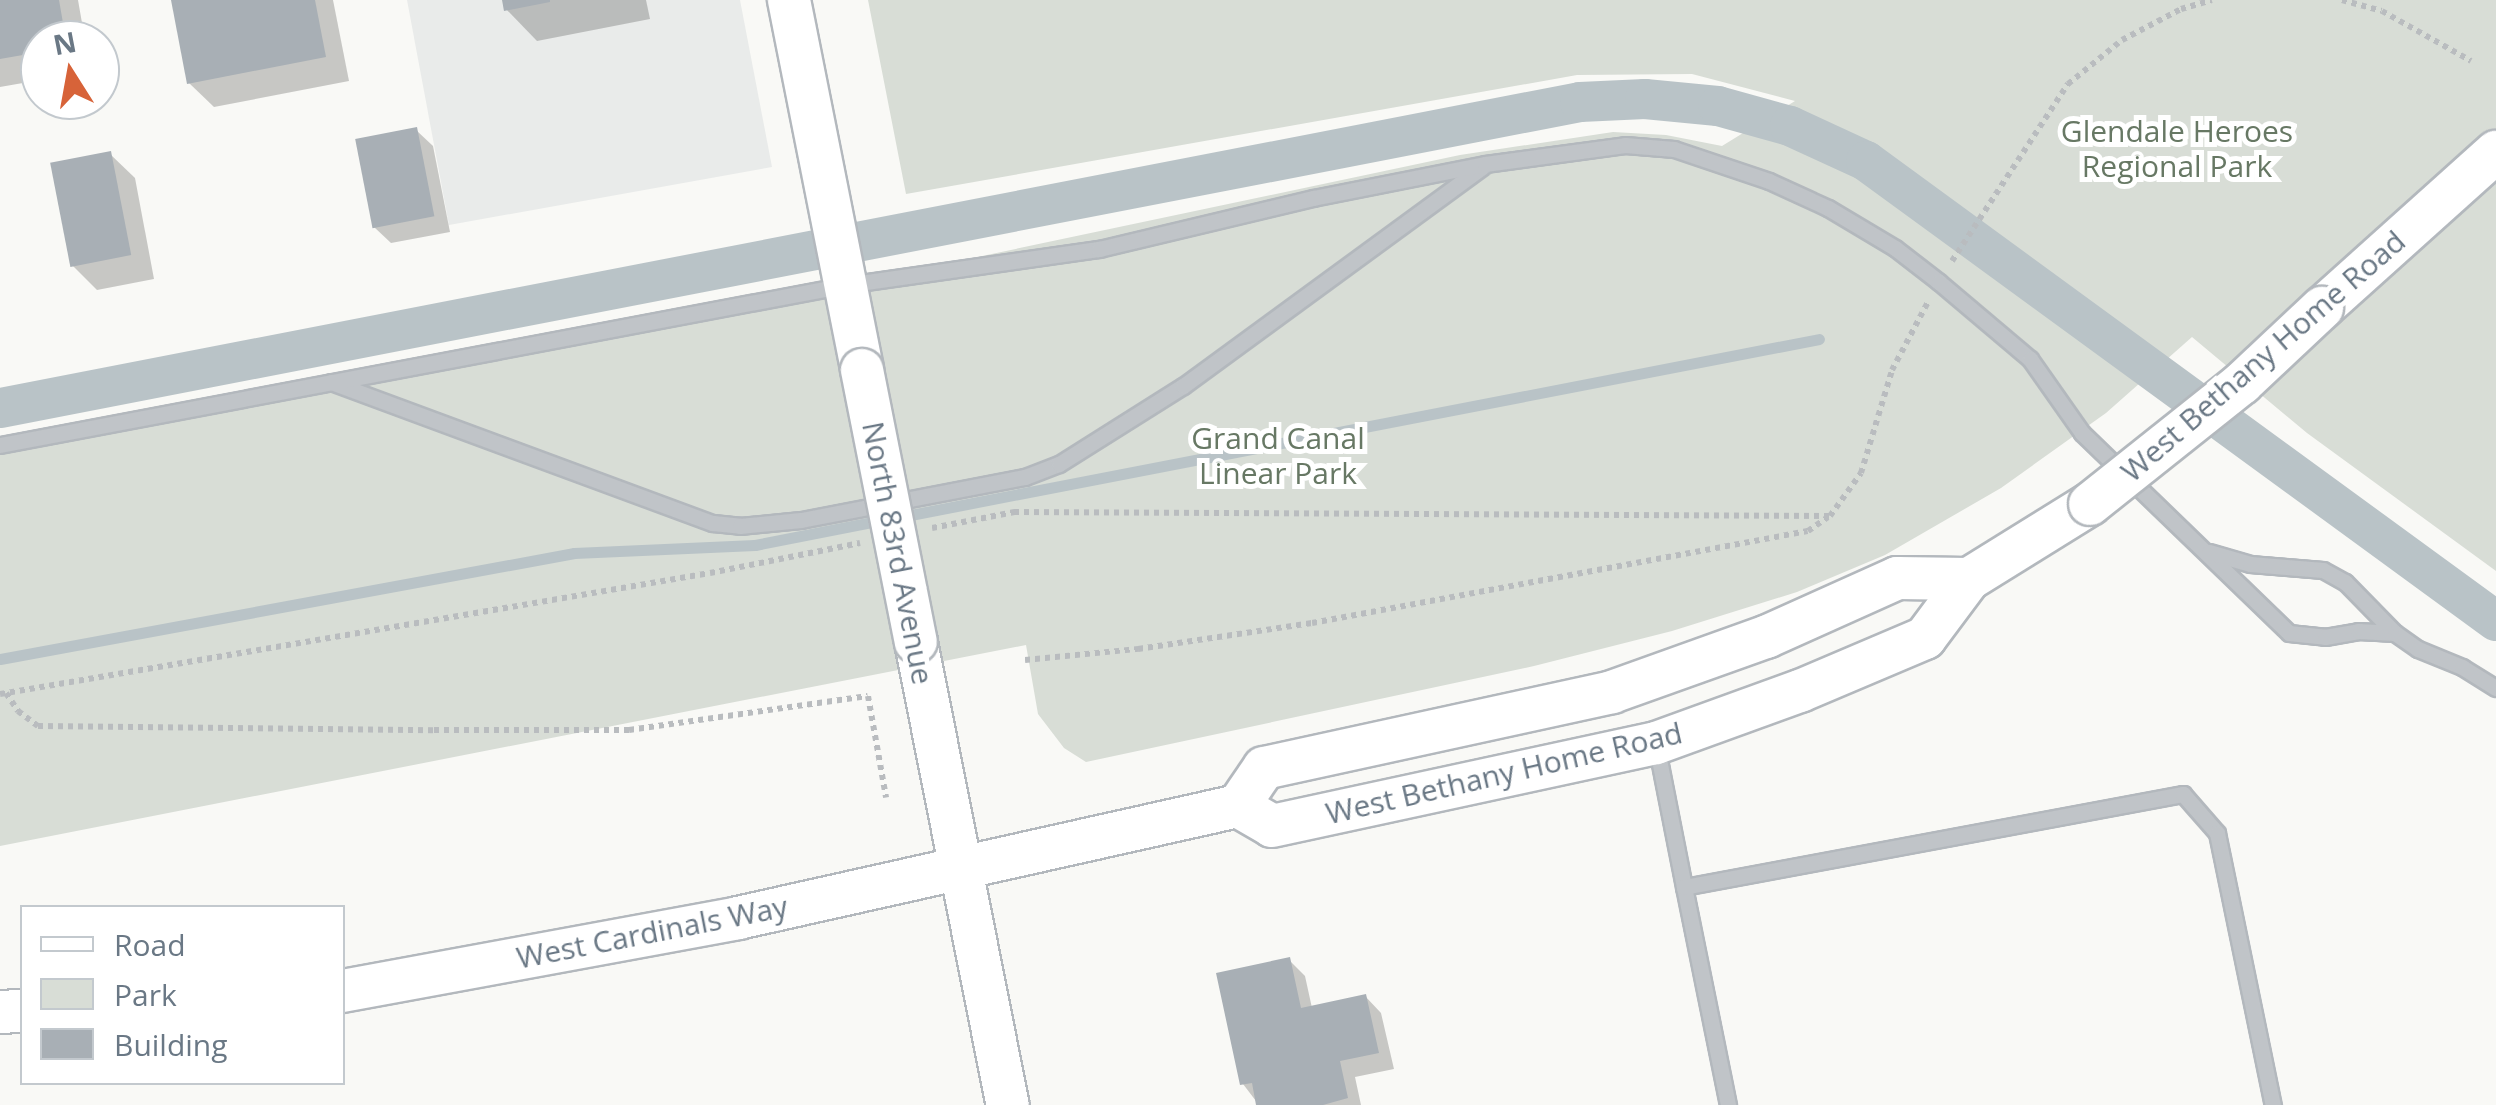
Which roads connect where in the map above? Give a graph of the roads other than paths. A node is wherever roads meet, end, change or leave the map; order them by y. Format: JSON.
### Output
{"nodes":[{"id":1,"x":788,"y":0,"type":"edge"},
{"id":2,"x":2496,"y":152,"type":"edge"},
{"id":3,"x":1485,"y":164,"type":"junction"},
{"id":4,"x":845,"y":286,"type":"junction"},
{"id":5,"x":328,"y":381,"type":"junction"},
{"id":6,"x":0,"y":445,"type":"edge"},
{"id":7,"x":2209,"y":552,"type":"junction"},
{"id":8,"x":1969,"y":579,"type":"junction"},
{"id":9,"x":2394,"y":632,"type":"junction"},
{"id":10,"x":2496,"y":688,"type":"edge"},
{"id":11,"x":1656,"y":743,"type":"junction"},
{"id":12,"x":1238,"y":806,"type":"junction"},
{"id":13,"x":960,"y":866,"type":"junction"},
{"id":14,"x":1684,"y":887,"type":"junction"},
{"id":15,"x":345,"y":990,"type":"edge"},
{"id":16,"x":1008,"y":1105,"type":"edge"},
{"id":17,"x":1728,"y":1105,"type":"edge"},
{"id":18,"x":2273,"y":1105,"type":"edge"}],
"edges":[{"from":1,"to":4,"type":"main road","name":"North 83rd Avenue"},
{"from":2,"to":8,"type":"main road","name":"West Bethany Home Road","bridge":true},
{"from":3,"to":4,"type":"lane"},
{"from":3,"to":5,"type":"lane"},
{"from":3,"to":7,"type":"lane"},
{"from":4,"to":5,"type":"lane"},
{"from":4,"to":13,"type":"main road","name":"North 83rd Avenue","bridge":true},
{"from":5,"to":6,"type":"lane"},
{"from":7,"to":9,"type":"lane"},
{"from":7,"to":9,"type":"lane"},
{"from":8,"to":11,"type":"main road","name":"West Bethany Home Road"},
{"from":8,"to":12,"type":"main road","name":"West Bethany Home Road"},
{"from":9,"to":10,"type":"lane"},
{"from":11,"to":12,"type":"main road","name":"West Bethany Home Road"},
{"from":11,"to":14,"type":"lane"},
{"from":12,"to":13,"type":"main road"},
{"from":13,"to":15,"type":"main road","name":"West Cardinals Way"},
{"from":13,"to":16,"type":"main road","name":"North 83rd Avenue"},
{"from":14,"to":17,"type":"lane"},
{"from":14,"to":18,"type":"lane"}]}
